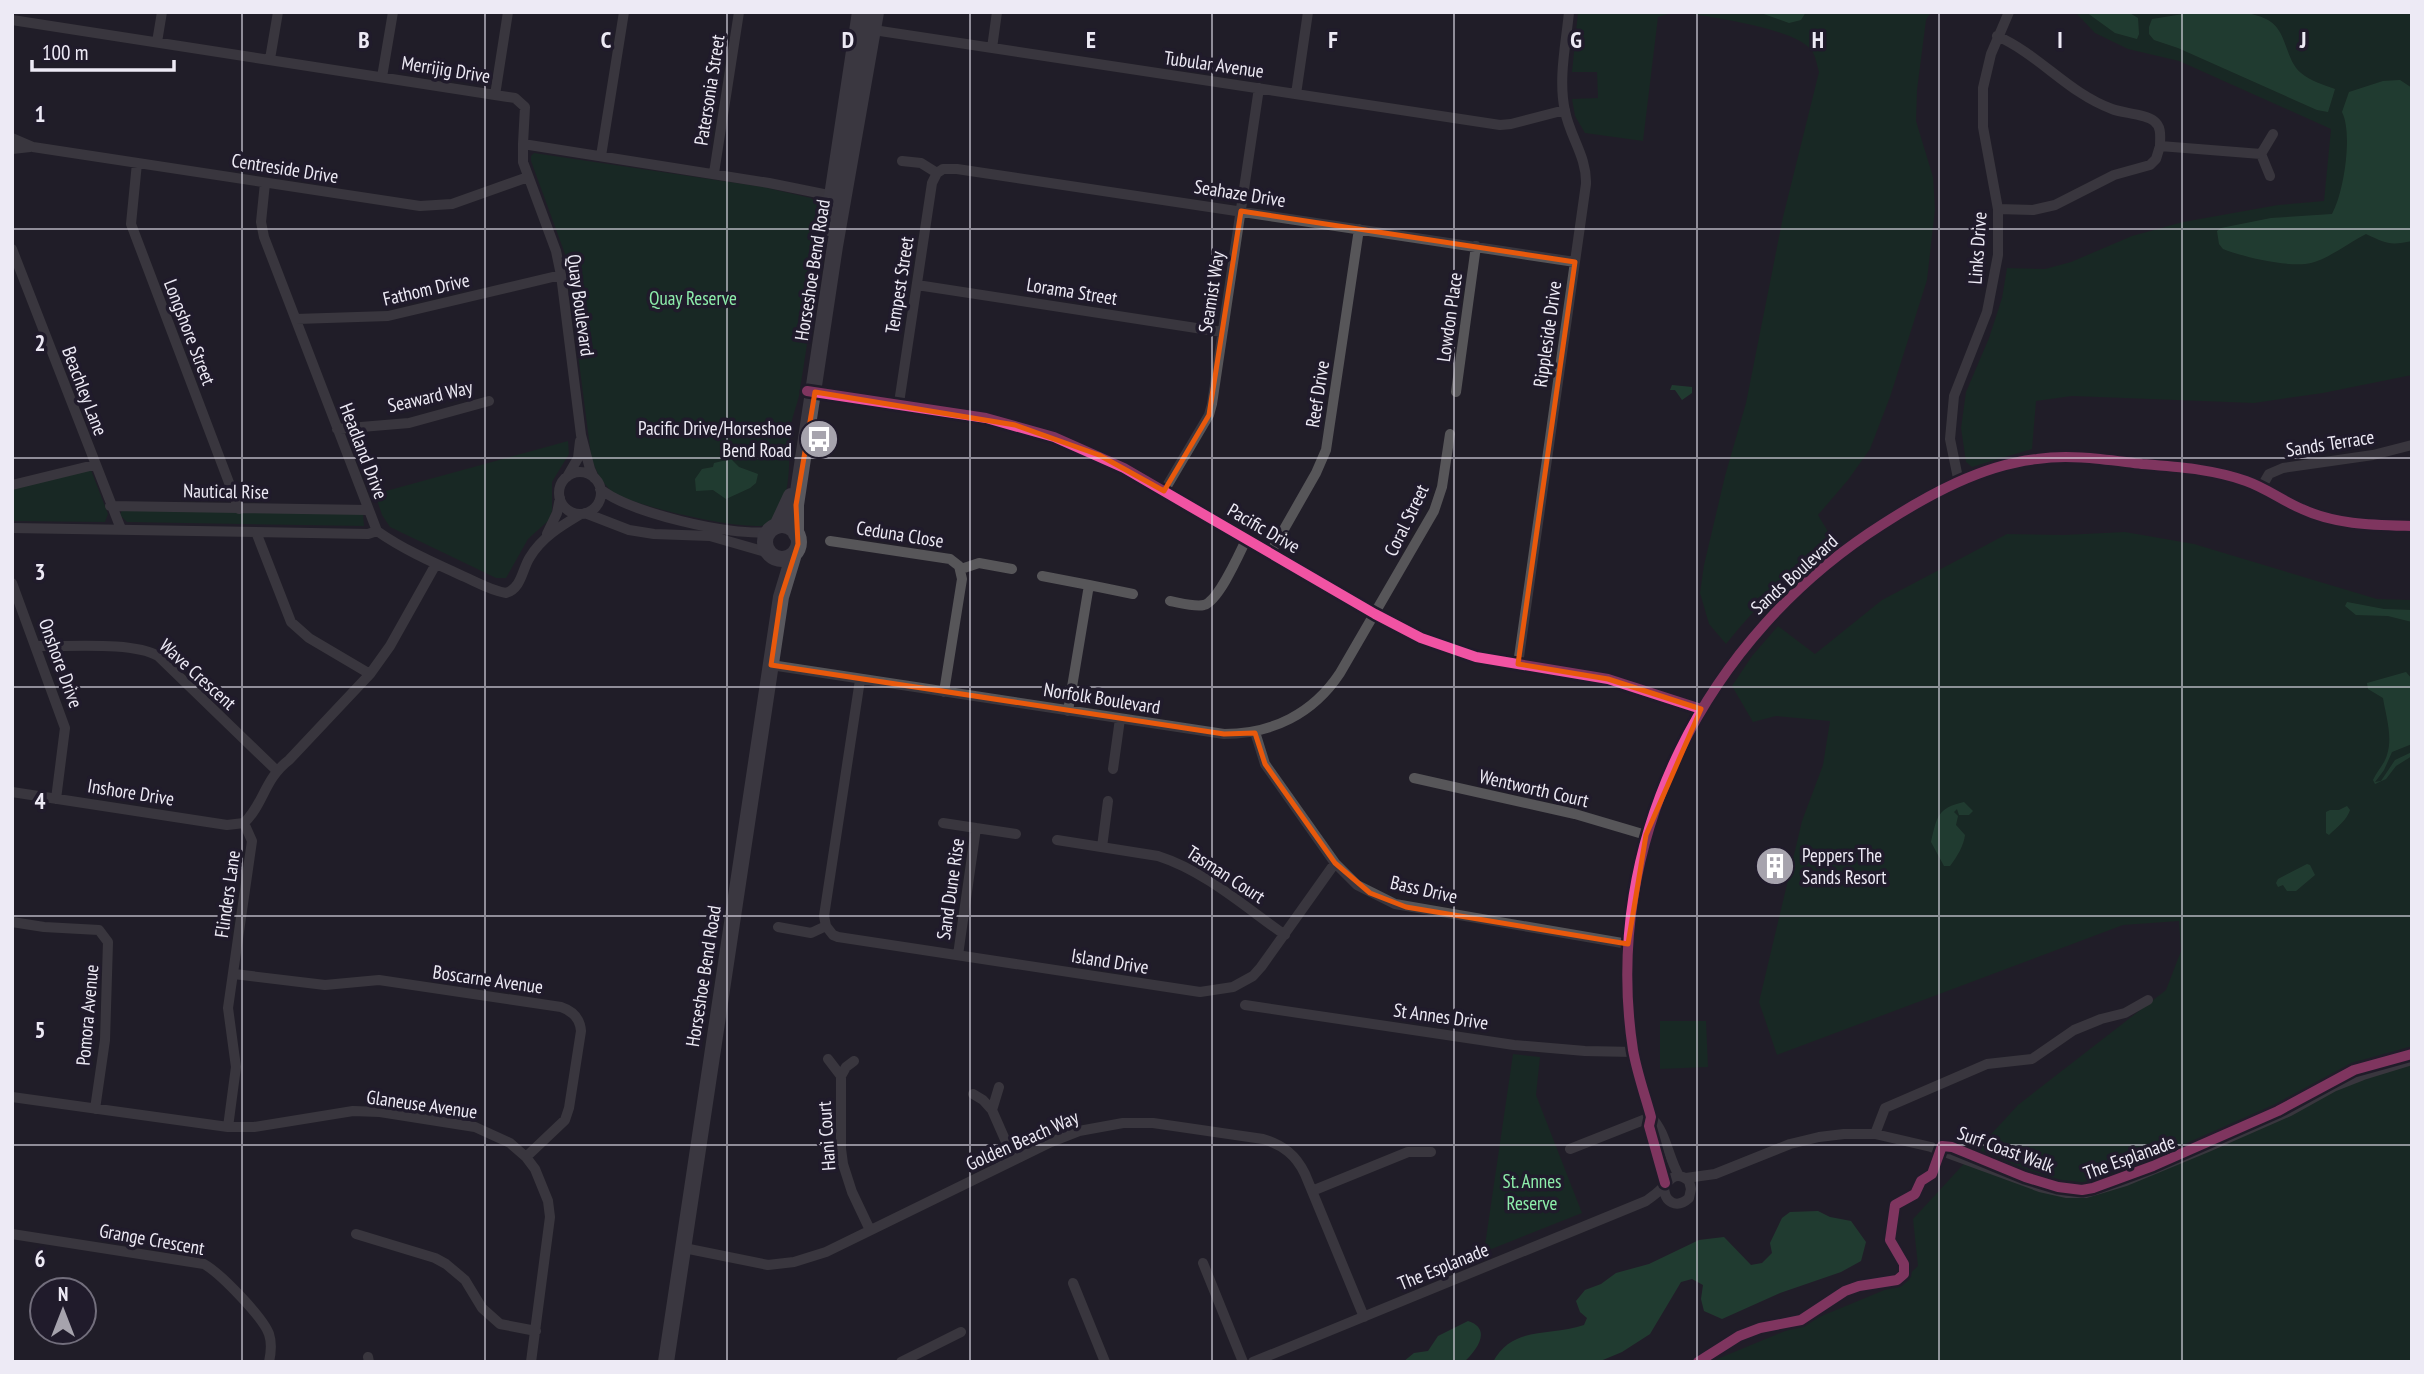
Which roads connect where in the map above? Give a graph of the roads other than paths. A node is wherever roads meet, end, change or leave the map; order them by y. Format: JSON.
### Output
{"nodes":[{"id":1,"x":46,"y":12,"type":"edge"},
{"id":2,"x":162,"y":12,"type":"edge"},
{"id":3,"x":278,"y":12,"type":"edge"},
{"id":4,"x":393,"y":12,"type":"edge"},
{"id":5,"x":508,"y":12,"type":"edge"},
{"id":6,"x":624,"y":12,"type":"edge"},
{"id":7,"x":739,"y":12,"type":"edge"},
{"id":8,"x":876,"y":12,"type":"edge"},
{"id":9,"x":997,"y":12,"type":"edge"},
{"id":10,"x":1308,"y":12,"type":"edge"},
{"id":11,"x":1569,"y":12,"type":"edge"},
{"id":12,"x":2009,"y":12,"type":"edge"},
{"id":13,"x":13,"y":23,"type":"edge"},
{"id":14,"x":864,"y":23,"type":"edge"},
{"id":15,"x":44,"y":25,"type":"junction"},
{"id":16,"x":1997,"y":36,"type":"junction"},
{"id":17,"x":157,"y":42,"type":"junction"},
{"id":18,"x":992,"y":48,"type":"junction"},
{"id":19,"x":270,"y":59,"type":"junction"},
{"id":20,"x":383,"y":77,"type":"junction"},
{"id":21,"x":1259,"y":88,"type":"junction"},
{"id":22,"x":495,"y":94,"type":"junction"},
{"id":23,"x":1296,"y":94,"type":"junction"},
{"id":24,"x":1564,"y":110,"type":"junction"},
{"id":25,"x":2273,"y":134,"type":"dead end"},
{"id":26,"x":12,"y":138,"type":"edge"},
{"id":27,"x":523,"y":144,"type":"junction"},
{"id":28,"x":2160,"y":146,"type":"junction"},
{"id":29,"x":33,"y":147,"type":"junction"},
{"id":30,"x":12,"y":149,"type":"edge"},
{"id":31,"x":2261,"y":154,"type":"junction"},
{"id":32,"x":601,"y":156,"type":"junction"},
{"id":33,"x":902,"y":161,"type":"dead end"},
{"id":34,"x":137,"y":163,"type":"junction"},
{"id":35,"x":714,"y":173,"type":"junction"},
{"id":36,"x":937,"y":173,"type":"junction"},
{"id":37,"x":2270,"y":176,"type":"dead end"},
{"id":38,"x":528,"y":177,"type":"junction"},
{"id":39,"x":265,"y":183,"type":"junction"},
{"id":40,"x":838,"y":197,"type":"junction"},
{"id":41,"x":1998,"y":209,"type":"junction"},
{"id":42,"x":1241,"y":211,"type":"junction"},
{"id":43,"x":1359,"y":229,"type":"junction"},
{"id":44,"x":1476,"y":246,"type":"junction"},
{"id":45,"x":12,"y":249,"type":"edge"},
{"id":46,"x":1575,"y":262,"type":"junction"},
{"id":47,"x":561,"y":275,"type":"junction"},
{"id":48,"x":917,"y":285,"type":"junction"},
{"id":49,"x":296,"y":318,"type":"junction"},
{"id":50,"x":1222,"y":332,"type":"junction"},
{"id":51,"x":811,"y":391,"type":"junction"},
{"id":52,"x":1456,"y":392,"type":"dead end"},
{"id":53,"x":489,"y":401,"type":"dead end"},
{"id":54,"x":899,"y":403,"type":"junction"},
{"id":55,"x":337,"y":429,"type":"junction"},
{"id":56,"x":581,"y":435,"type":"junction"},
{"id":57,"x":1450,"y":435,"type":"dead end"},
{"id":58,"x":2412,"y":445,"type":"edge"},
{"id":59,"x":94,"y":465,"type":"junction"},
{"id":60,"x":567,"y":477,"type":"junction"},
{"id":61,"x":594,"y":478,"type":"junction"},
{"id":62,"x":1959,"y":483,"type":"junction"},
{"id":63,"x":12,"y":485,"type":"edge"},
{"id":64,"x":2261,"y":488,"type":"junction"},
{"id":65,"x":600,"y":489,"type":"junction"},
{"id":66,"x":1164,"y":491,"type":"junction"},
{"id":67,"x":560,"y":498,"type":"junction"},
{"id":68,"x":110,"y":506,"type":"junction"},
{"id":69,"x":239,"y":509,"type":"junction"},
{"id":70,"x":367,"y":510,"type":"junction"},
{"id":71,"x":583,"y":513,"type":"junction"},
{"id":72,"x":2412,"y":526,"type":"edge"},
{"id":73,"x":12,"y":528,"type":"edge"},
{"id":74,"x":121,"y":529,"type":"junction"},
{"id":75,"x":773,"y":529,"type":"junction"},
{"id":76,"x":377,"y":531,"type":"junction"},
{"id":77,"x":256,"y":532,"type":"junction"},
{"id":78,"x":796,"y":534,"type":"junction"},
{"id":79,"x":1247,"y":538,"type":"junction"},
{"id":80,"x":544,"y":539,"type":"junction"},
{"id":81,"x":830,"y":541,"type":"dead end"},
{"id":82,"x":1270,"y":552,"type":"junction"},
{"id":83,"x":770,"y":554,"type":"junction"},
{"id":84,"x":794,"y":554,"type":"junction"},
{"id":85,"x":436,"y":564,"type":"junction"},
{"id":86,"x":961,"y":569,"type":"junction"},
{"id":87,"x":1012,"y":569,"type":"dead end"},
{"id":88,"x":1042,"y":576,"type":"dead end"},
{"id":89,"x":12,"y":583,"type":"edge"},
{"id":90,"x":1089,"y":585,"type":"junction"},
{"id":91,"x":1133,"y":594,"type":"dead end"},
{"id":92,"x":781,"y":597,"type":"junction"},
{"id":93,"x":1170,"y":601,"type":"dead end"},
{"id":94,"x":1376,"y":614,"type":"junction"},
{"id":95,"x":37,"y":646,"type":"junction"},
{"id":96,"x":1518,"y":664,"type":"junction"},
{"id":97,"x":771,"y":666,"type":"junction"},
{"id":98,"x":370,"y":674,"type":"junction"},
{"id":99,"x":860,"y":680,"type":"junction"},
{"id":100,"x":944,"y":692,"type":"junction"},
{"id":101,"x":1700,"y":709,"type":"junction"},
{"id":102,"x":1068,"y":711,"type":"junction"},
{"id":103,"x":1120,"y":719,"type":"junction"},
{"id":104,"x":1255,"y":732,"type":"junction"},
{"id":105,"x":1112,"y":769,"type":"dead end"},
{"id":106,"x":276,"y":770,"type":"junction"},
{"id":107,"x":1414,"y":778,"type":"dead end"},
{"id":108,"x":12,"y":792,"type":"edge"},
{"id":109,"x":56,"y":799,"type":"junction"},
{"id":110,"x":1108,"y":801,"type":"dead end"},
{"id":111,"x":244,"y":823,"type":"junction"},
{"id":112,"x":943,"y":823,"type":"dead end"},
{"id":113,"x":976,"y":828,"type":"junction"},
{"id":114,"x":1016,"y":834,"type":"dead end"},
{"id":115,"x":1646,"y":835,"type":"junction"},
{"id":116,"x":1057,"y":840,"type":"dead end"},
{"id":117,"x":1102,"y":847,"type":"junction"},
{"id":118,"x":1335,"y":863,"type":"junction"},
{"id":119,"x":12,"y":922,"type":"edge"},
{"id":120,"x":826,"y":926,"type":"junction"},
{"id":121,"x":778,"y":927,"type":"dead end"},
{"id":122,"x":1284,"y":935,"type":"junction"},
{"id":123,"x":1628,"y":944,"type":"junction"},
{"id":124,"x":958,"y":955,"type":"junction"},
{"id":125,"x":234,"y":974,"type":"junction"},
{"id":126,"x":2148,"y":1000,"type":"dead end"},
{"id":127,"x":1245,"y":1005,"type":"dead end"},
{"id":128,"x":1634,"y":1052,"type":"junction"},
{"id":129,"x":828,"y":1059,"type":"dead end"},
{"id":130,"x":2412,"y":1060,"type":"edge"},
{"id":131,"x":854,"y":1061,"type":"dead end"},
{"id":132,"x":841,"y":1076,"type":"junction"},
{"id":133,"x":999,"y":1087,"type":"dead end"},
{"id":134,"x":973,"y":1094,"type":"dead end"},
{"id":135,"x":12,"y":1097,"type":"edge"},
{"id":136,"x":95,"y":1109,"type":"junction"},
{"id":137,"x":992,"y":1110,"type":"junction"},
{"id":138,"x":1651,"y":1117,"type":"junction"},
{"id":139,"x":228,"y":1127,"type":"junction"},
{"id":140,"x":1875,"y":1134,"type":"junction"},
{"id":141,"x":1570,"y":1149,"type":"dead end"},
{"id":142,"x":1432,"y":1152,"type":"dead end"},
{"id":143,"x":526,"y":1157,"type":"junction"},
{"id":144,"x":1014,"y":1160,"type":"junction"},
{"id":145,"x":1715,"y":1174,"type":"junction"},
{"id":146,"x":1682,"y":1177,"type":"junction"},
{"id":147,"x":1664,"y":1185,"type":"junction"},
{"id":148,"x":1312,"y":1191,"type":"junction"},
{"id":149,"x":1691,"y":1193,"type":"junction"},
{"id":150,"x":1646,"y":1202,"type":"junction"},
{"id":151,"x":1669,"y":1202,"type":"junction"},
{"id":152,"x":870,"y":1230,"type":"junction"},
{"id":153,"x":12,"y":1234,"type":"edge"},
{"id":154,"x":356,"y":1234,"type":"dead end"},
{"id":155,"x":684,"y":1248,"type":"junction"},
{"id":156,"x":1203,"y":1263,"type":"dead end"},
{"id":157,"x":1073,"y":1283,"type":"dead end"},
{"id":158,"x":1364,"y":1317,"type":"junction"},
{"id":159,"x":536,"y":1331,"type":"junction"},
{"id":160,"x":961,"y":1332,"type":"dead end"},
{"id":161,"x":269,"y":1362,"type":"edge"},
{"id":162,"x":531,"y":1362,"type":"edge"},
{"id":163,"x":666,"y":1362,"type":"edge"},
{"id":164,"x":901,"y":1362,"type":"edge"},
{"id":165,"x":1105,"y":1362,"type":"edge"},
{"id":166,"x":1243,"y":1362,"type":"edge"},
{"id":167,"x":1253,"y":1362,"type":"edge"}],
"edges":[{"from":1,"to":15,"type":"street"},
{"from":2,"to":17,"type":"street"},
{"from":3,"to":19,"type":"street"},
{"from":4,"to":20,"type":"street"},
{"from":5,"to":22,"type":"street"},
{"from":6,"to":32,"type":"street"},
{"from":7,"to":35,"type":"street","name":"Patersonia Street"},
{"from":8,"to":14,"type":"street","name":"Horseshoe Bend Road"},
{"from":9,"to":18,"type":"street"},
{"from":10,"to":23,"type":"street"},
{"from":11,"to":24,"type":"street","name":"Rippleside Drive"},
{"from":12,"to":16,"type":"street","name":"Links Drive"},
{"from":13,"to":15,"type":"street","name":"Merrijig Drive"},
{"from":14,"to":18,"type":"street","name":"Tubular Avenue"},
{"from":14,"to":40,"type":"street","name":"Horseshoe Bend Road"},
{"from":15,"to":17,"type":"street","name":"Merrijig Drive"},
{"from":16,"to":28,"type":"street"},
{"from":16,"to":41,"type":"street","name":"Links Drive"},
{"from":17,"to":19,"type":"street","name":"Merrijig Drive"},
{"from":18,"to":21,"type":"street","name":"Tubular Avenue"},
{"from":19,"to":20,"type":"street","name":"Merrijig Drive"},
{"from":20,"to":22,"type":"street","name":"Merrijig Drive"},
{"from":21,"to":23,"type":"street","name":"Tubular Avenue"},
{"from":21,"to":42,"type":"street","name":"Seamist Way"},
{"from":22,"to":27,"type":"street","name":"Merrijig Drive"},
{"from":23,"to":24,"type":"street","name":"Tubular Avenue"},
{"from":24,"to":46,"type":"street","name":"Rippleside Drive"},
{"from":25,"to":31,"type":"street"},
{"from":26,"to":29,"type":"street","name":"Centreside Drive"},
{"from":27,"to":32,"type":"street"},
{"from":27,"to":38,"type":"street","name":"Quay Boulevard"},
{"from":28,"to":31,"type":"street"},
{"from":28,"to":41,"type":"street"},
{"from":29,"to":30,"type":"street","name":"Centreside Drive"},
{"from":29,"to":34,"type":"street","name":"Centreside Drive"},
{"from":31,"to":37,"type":"street"},
{"from":32,"to":35,"type":"street"},
{"from":33,"to":36,"type":"street","name":"Seahaze Drive"},
{"from":34,"to":39,"type":"street","name":"Centreside Drive"},
{"from":34,"to":69,"type":"street","name":"Longshore Street"},
{"from":35,"to":40,"type":"street"},
{"from":36,"to":42,"type":"street","name":"Seahaze Drive"},
{"from":36,"to":48,"type":"street","name":"Tempest Street"},
{"from":38,"to":39,"type":"street","name":"Centreside Drive"},
{"from":38,"to":47,"type":"street","name":"Quay Boulevard"},
{"from":39,"to":49,"type":"street","name":"Headland Drive"},
{"from":40,"to":51,"type":"street","name":"Horseshoe Bend Road"},
{"from":41,"to":62,"type":"street","name":"Links Drive"},
{"from":42,"to":43,"type":"street","name":"Seahaze Drive"},
{"from":42,"to":50,"type":"street","name":"Seamist Way"},
{"from":43,"to":44,"type":"street","name":"Seahaze Drive"},
{"from":43,"to":82,"type":"street","name":"Reef Drive"},
{"from":44,"to":46,"type":"street","name":"Seahaze Drive"},
{"from":44,"to":52,"type":"street","name":"Lowdon Place"},
{"from":45,"to":59,"type":"street","name":"Beachley Lane"},
{"from":46,"to":96,"type":"street","name":"Rippleside Drive"},
{"from":47,"to":49,"type":"street","name":"Fathom Drive"},
{"from":47,"to":56,"type":"street","name":"Quay Boulevard"},
{"from":48,"to":50,"type":"street","name":"Lorama Street"},
{"from":48,"to":54,"type":"street","name":"Tempest Street"},
{"from":49,"to":55,"type":"street","name":"Headland Drive"},
{"from":50,"to":66,"type":"street","name":"Seamist Way"},
{"from":51,"to":54,"type":"street","name":"Pacific Drive"},
{"from":51,"to":75,"type":"street","name":"Horseshoe Bend Road"},
{"from":51,"to":78,"type":"street","name":"Horseshoe Bend Road"},
{"from":53,"to":55,"type":"street","name":"Seaward Way"},
{"from":54,"to":66,"type":"street","name":"Pacific Drive"},
{"from":55,"to":70,"type":"street","name":"Headland Drive"},
{"from":56,"to":60,"type":"street","name":"Quay Boulevard"},
{"from":56,"to":61,"type":"street","name":"Quay Boulevard"},
{"from":57,"to":94,"type":"street","name":"Coral Street"},
{"from":58,"to":64,"type":"street","name":"Sands Terrace"},
{"from":59,"to":63,"type":"street"},
{"from":59,"to":68,"type":"street","name":"Beachley Lane"},
{"from":60,"to":61,"type":"street"},
{"from":60,"to":67,"type":"street","name":"Quay Boulevard"},
{"from":61,"to":65,"type":"street","name":"Quay Boulevard"},
{"from":62,"to":64,"type":"street","name":"Sands Boulevard"},
{"from":62,"to":101,"type":"street","name":"Sands Boulevard"},
{"from":64,"to":72,"type":"street","name":"Sands Boulevard"},
{"from":65,"to":71,"type":"street"},
{"from":65,"to":75,"type":"street"},
{"from":66,"to":79,"type":"street","name":"Pacific Drive"},
{"from":67,"to":71,"type":"street"},
{"from":67,"to":80,"type":"street"},
{"from":68,"to":69,"type":"street","name":"Nautical Rise"},
{"from":68,"to":74,"type":"street"},
{"from":69,"to":70,"type":"street","name":"Nautical Rise"},
{"from":70,"to":76,"type":"street","name":"Headland Drive"},
{"from":71,"to":80,"type":"street"},
{"from":71,"to":83,"type":"street"},
{"from":73,"to":74,"type":"street"},
{"from":74,"to":77,"type":"street"},
{"from":75,"to":78,"type":"street"},
{"from":75,"to":83,"type":"street"},
{"from":76,"to":77,"type":"street"},
{"from":76,"to":85,"type":"street"},
{"from":77,"to":98,"type":"street"},
{"from":78,"to":84,"type":"street"},
{"from":79,"to":82,"type":"street","name":"Pacific Drive"},
{"from":79,"to":93,"type":"street"},
{"from":80,"to":85,"type":"street"},
{"from":81,"to":86,"type":"street","name":"Ceduna Close"},
{"from":82,"to":94,"type":"street","name":"Pacific Drive"},
{"from":83,"to":84,"type":"street"},
{"from":83,"to":92,"type":"street","name":"Horseshoe Bend Road"},
{"from":84,"to":92,"type":"street","name":"Horseshoe Bend Road"},
{"from":85,"to":98,"type":"street","name":"Flinders Lane"},
{"from":86,"to":87,"type":"street","name":"Ceduna Close"},
{"from":86,"to":100,"type":"street","name":"Ceduna Close"},
{"from":88,"to":90,"type":"street"},
{"from":89,"to":95,"type":"street","name":"Onshore Drive"},
{"from":90,"to":91,"type":"street"},
{"from":90,"to":102,"type":"street"},
{"from":92,"to":97,"type":"street","name":"Horseshoe Bend Road"},
{"from":94,"to":96,"type":"street","name":"Pacific Drive"},
{"from":94,"to":104,"type":"street","name":"Norfolk Boulevard"},
{"from":95,"to":106,"type":"street","name":"Wave Crescent"},
{"from":95,"to":109,"type":"street","name":"Onshore Drive"},
{"from":96,"to":101,"type":"street","name":"Pacific Drive"},
{"from":97,"to":99,"type":"street","name":"Norfolk Boulevard"},
{"from":97,"to":155,"type":"street","name":"Horseshoe Bend Road"},
{"from":98,"to":106,"type":"street","name":"Flinders Lane"},
{"from":99,"to":100,"type":"street","name":"Norfolk Boulevard"},
{"from":99,"to":120,"type":"street"},
{"from":100,"to":102,"type":"street","name":"Norfolk Boulevard"},
{"from":101,"to":115,"type":"street","name":"Sands Boulevard"},
{"from":102,"to":103,"type":"street","name":"Norfolk Boulevard"},
{"from":103,"to":104,"type":"street","name":"Norfolk Boulevard"},
{"from":103,"to":105,"type":"street"},
{"from":104,"to":118,"type":"street","name":"Bass Drive"},
{"from":106,"to":111,"type":"street","name":"Flinders Lane"},
{"from":107,"to":115,"type":"street","name":"Wentworth Court"},
{"from":108,"to":109,"type":"street","name":"Inshore Drive"},
{"from":109,"to":111,"type":"street","name":"Inshore Drive"},
{"from":110,"to":117,"type":"street"},
{"from":111,"to":125,"type":"street","name":"Flinders Lane"},
{"from":112,"to":113,"type":"street","name":"Sand Dune Rise"},
{"from":113,"to":114,"type":"street","name":"Sand Dune Rise"},
{"from":113,"to":124,"type":"street","name":"Sand Dune Rise"},
{"from":115,"to":123,"type":"street","name":"Sands Boulevard"},
{"from":116,"to":117,"type":"street","name":"Tasman Court"},
{"from":117,"to":122,"type":"street","name":"Tasman Court"},
{"from":118,"to":122,"type":"street","name":"Island Drive"},
{"from":118,"to":123,"type":"street","name":"Bass Drive"},
{"from":119,"to":136,"type":"street","name":"Pomora Avenue"},
{"from":120,"to":121,"type":"street"},
{"from":120,"to":124,"type":"street","name":"Island Drive"},
{"from":122,"to":124,"type":"street","name":"Island Drive"},
{"from":123,"to":128,"type":"street","name":"Sands Boulevard"},
{"from":125,"to":139,"type":"street","name":"Flinders Lane"},
{"from":125,"to":143,"type":"street","name":"Boscarne Avenue"},
{"from":126,"to":140,"type":"street"},
{"from":127,"to":128,"type":"street","name":"St Annes Drive"},
{"from":128,"to":138,"type":"street","name":"Sands Boulevard"},
{"from":129,"to":132,"type":"street","name":"Hani Court"},
{"from":130,"to":140,"type":"street","name":"The Esplanade"},
{"from":131,"to":132,"type":"street","name":"Hani Court"},
{"from":132,"to":152,"type":"street","name":"Hani Court"},
{"from":133,"to":137,"type":"street"},
{"from":134,"to":137,"type":"street"},
{"from":135,"to":136,"type":"street","name":"Glaneuse Avenue"},
{"from":136,"to":139,"type":"street","name":"Glaneuse Avenue"},
{"from":137,"to":144,"type":"street"},
{"from":138,"to":141,"type":"street"},
{"from":138,"to":146,"type":"street","name":"Sands Boulevard"},
{"from":138,"to":147,"type":"street","name":"Sands Boulevard"},
{"from":139,"to":143,"type":"street","name":"Glaneuse Avenue"},
{"from":140,"to":145,"type":"street","name":"The Esplanade"},
{"from":142,"to":148,"type":"street"},
{"from":143,"to":159,"type":"street","name":"Glaneuse Avenue"},
{"from":144,"to":148,"type":"street","name":"Golden Beach Way"},
{"from":144,"to":152,"type":"street","name":"Golden Beach Way"},
{"from":145,"to":146,"type":"street","name":"The Esplanade"},
{"from":145,"to":149,"type":"street","name":"The Esplanade"},
{"from":146,"to":147,"type":"street","name":"The Esplanade"},
{"from":146,"to":149,"type":"street"},
{"from":147,"to":150,"type":"street","name":"The Esplanade"},
{"from":147,"to":151,"type":"street"},
{"from":148,"to":158,"type":"street","name":"Golden Beach Way"},
{"from":149,"to":151,"type":"street","name":"The Esplanade"},
{"from":150,"to":151,"type":"street","name":"The Esplanade"},
{"from":150,"to":158,"type":"street","name":"The Esplanade"},
{"from":152,"to":155,"type":"street","name":"Golden Beach Way"},
{"from":153,"to":161,"type":"street","name":"Grange Crescent"},
{"from":154,"to":159,"type":"street"},
{"from":155,"to":163,"type":"street","name":"Horseshoe Bend Road"},
{"from":156,"to":166,"type":"street"},
{"from":157,"to":165,"type":"street"},
{"from":158,"to":167,"type":"street","name":"The Esplanade"},
{"from":159,"to":162,"type":"street","name":"Glaneuse Avenue"},
{"from":160,"to":164,"type":"street"}]}
